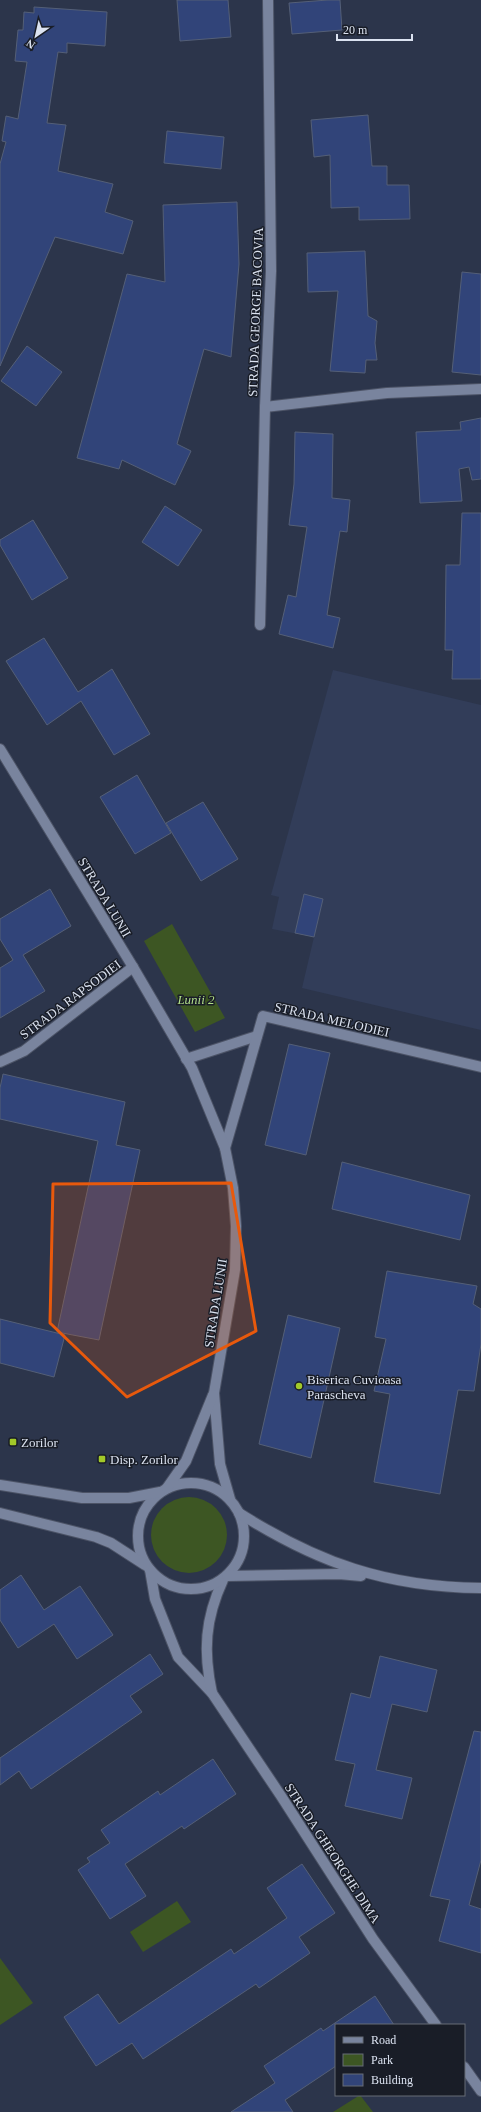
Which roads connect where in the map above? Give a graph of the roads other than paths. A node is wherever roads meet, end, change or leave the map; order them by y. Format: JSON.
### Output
{"nodes":[{"id":1,"x":268,"y":0,"type":"edge"},
{"id":2,"x":481,"y":389,"type":"edge"},
{"id":3,"x":265,"y":407,"type":"junction"},
{"id":4,"x":260,"y":624,"type":"dead end"},
{"id":5,"x":0,"y":749,"type":"edge"},
{"id":6,"x":133,"y":967,"type":"junction"},
{"id":7,"x":257,"y":1036,"type":"junction"},
{"id":8,"x":186,"y":1059,"type":"junction"},
{"id":9,"x":0,"y":1062,"type":"edge"},
{"id":10,"x":481,"y":1067,"type":"edge"},
{"id":11,"x":225,"y":1148,"type":"junction"},
{"id":12,"x":214,"y":1393,"type":"junction"},
{"id":13,"x":0,"y":1485,"type":"edge"},
{"id":14,"x":164,"y":1490,"type":"junction"},
{"id":15,"x":230,"y":1499,"type":"junction"},
{"id":16,"x":0,"y":1513,"type":"edge"},
{"id":17,"x":239,"y":1513,"type":"junction"},
{"id":18,"x":148,"y":1568,"type":"junction"},
{"id":19,"x":377,"y":1577,"type":"junction"},
{"id":20,"x":225,"y":1578,"type":"junction"},
{"id":21,"x":481,"y":1588,"type":"edge"},
{"id":22,"x":212,"y":1693,"type":"junction"},
{"id":23,"x":435,"y":2024,"type":"edge"},
{"id":24,"x":465,"y":2067,"type":"edge"},
{"id":25,"x":481,"y":2091,"type":"edge"}],
"edges":[{"from":1,"to":3,"type":"street","name":"STRADA GEORGE BACOVIA"},
{"from":2,"to":3,"type":"street"},
{"from":3,"to":4,"type":"street","name":"STRADA GEORGE BACOVIA"},
{"from":5,"to":6,"type":"street","name":"STRADA LUNII"},
{"from":6,"to":8,"type":"street","name":"STRADA LUNII"},
{"from":6,"to":9,"type":"street","name":"STRADA RAPSODIEI"},
{"from":7,"to":8,"type":"street"},
{"from":7,"to":10,"type":"street","name":"STRADA MELODIEI"},
{"from":7,"to":11,"type":"street","name":"STRADA MELODIEI"},
{"from":8,"to":11,"type":"street","name":"STRADA LUNII"},
{"from":11,"to":12,"type":"street","name":"STRADA LUNII"},
{"from":12,"to":14,"type":"street","name":"STRADA LUNII"},
{"from":12,"to":15,"type":"street","name":"STRADA LUNII"},
{"from":13,"to":14,"type":"street"},
{"from":14,"to":15,"type":"street"},
{"from":14,"to":18,"type":"street"},
{"from":15,"to":17,"type":"street"},
{"from":16,"to":18,"type":"street"},
{"from":17,"to":19,"type":"street"},
{"from":17,"to":20,"type":"street"},
{"from":18,"to":20,"type":"street"},
{"from":18,"to":22,"type":"street","name":"STRADA GHEORGHE DIMA"},
{"from":19,"to":20,"type":"street"},
{"from":19,"to":21,"type":"street"},
{"from":20,"to":22,"type":"street","name":"STRADA GHEORGHE DIMA"},
{"from":22,"to":23,"type":"street","name":"STRADA GHEORGHE DIMA"},
{"from":24,"to":25,"type":"street"}]}
